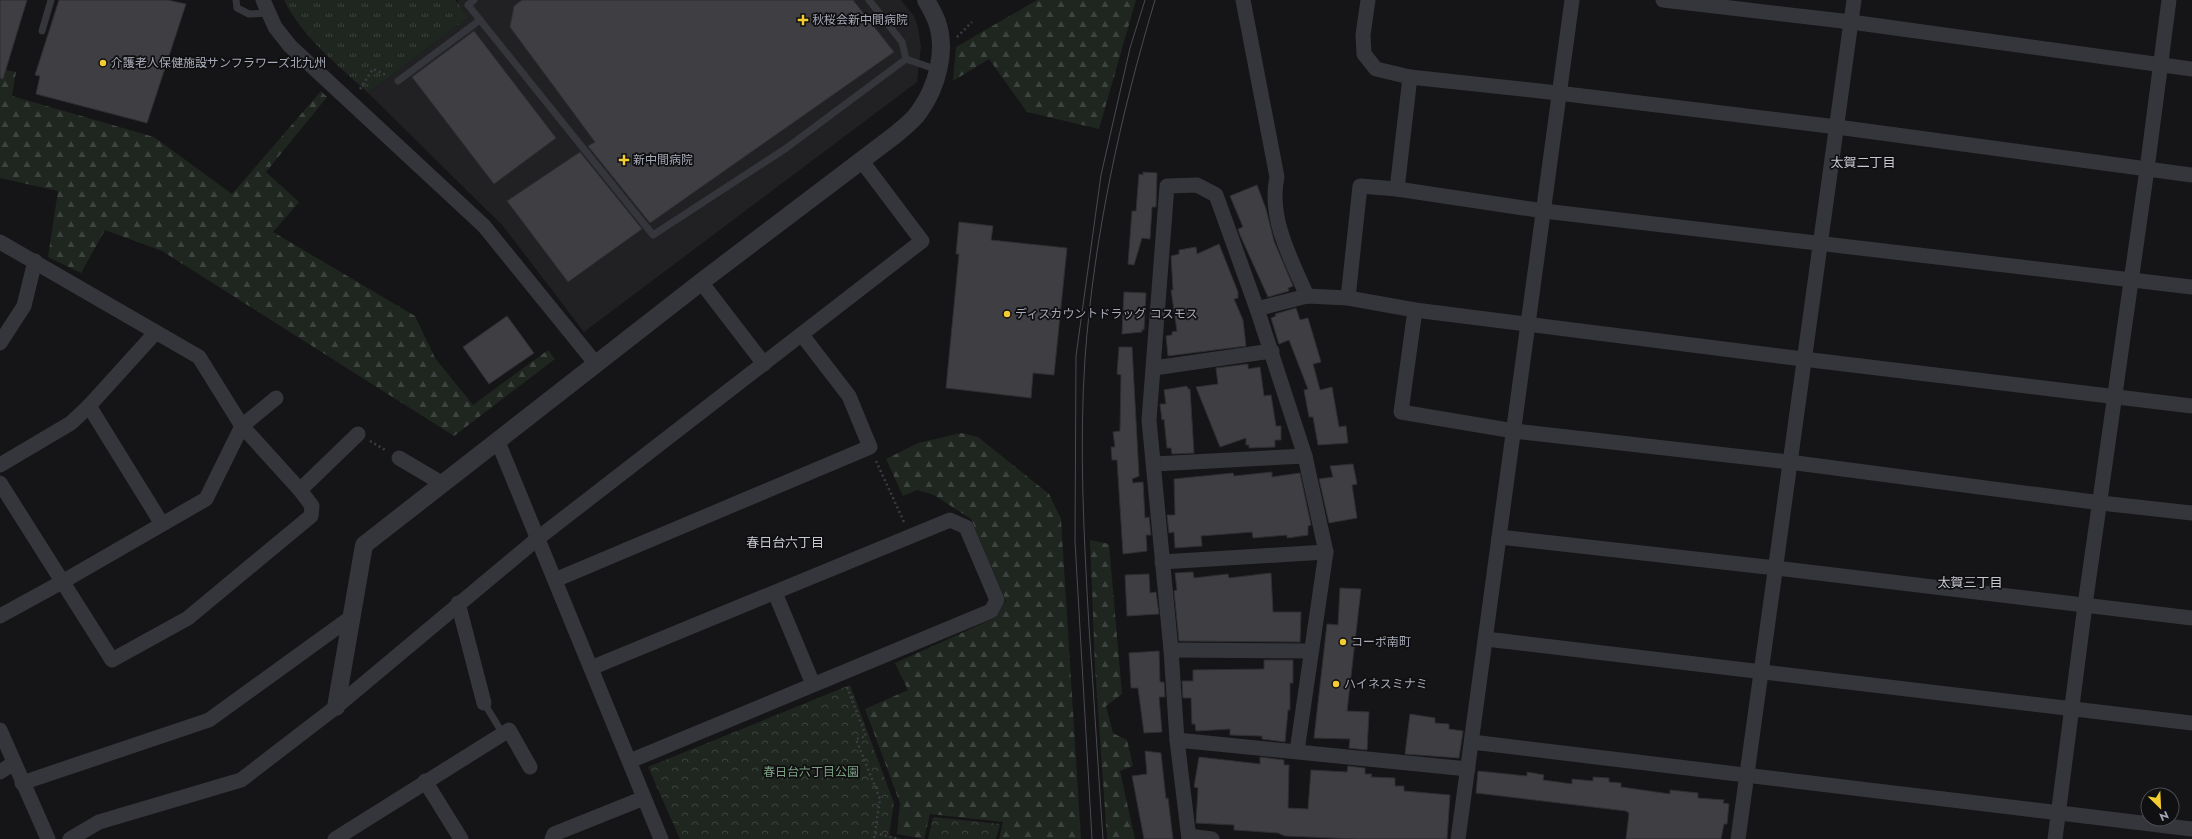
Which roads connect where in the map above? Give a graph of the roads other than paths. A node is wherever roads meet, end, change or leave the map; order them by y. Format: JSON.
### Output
{"nodes":[{"id":1,"x":51,"y":0,"type":"edge"},
{"id":2,"x":236,"y":0,"type":"edge"},
{"id":3,"x":474,"y":0,"type":"edge"},
{"id":4,"x":869,"y":0,"type":"edge"},
{"id":5,"x":926,"y":0,"type":"edge"},
{"id":6,"x":1243,"y":0,"type":"edge"},
{"id":7,"x":1368,"y":0,"type":"edge"},
{"id":8,"x":1572,"y":0,"type":"edge"},
{"id":9,"x":1663,"y":0,"type":"edge"},
{"id":10,"x":1854,"y":0,"type":"edge"},
{"id":11,"x":2168,"y":0,"type":"edge"},
{"id":12,"x":265,"y":7,"type":"edge"},
{"id":13,"x":480,"y":20,"type":"junction"},
{"id":14,"x":1851,"y":22,"type":"junction"},
{"id":15,"x":42,"y":31,"type":"dead end"},
{"id":16,"x":906,"y":59,"type":"junction"},
{"id":17,"x":2160,"y":66,"type":"junction"},
{"id":18,"x":2192,"y":69,"type":"edge"},
{"id":19,"x":938,"y":70,"type":"junction"},
{"id":20,"x":1410,"y":78,"type":"junction"},
{"id":21,"x":398,"y":82,"type":"road end"},
{"id":22,"x":1558,"y":93,"type":"junction"},
{"id":23,"x":1837,"y":127,"type":"junction"},
{"id":24,"x":861,"y":160,"type":"junction"},
{"id":25,"x":2147,"y":169,"type":"junction"},
{"id":26,"x":2192,"y":175,"type":"edge"},
{"id":27,"x":1397,"y":190,"type":"junction"},
{"id":28,"x":1544,"y":211,"type":"junction"},
{"id":29,"x":0,"y":242,"type":"edge"},
{"id":30,"x":1821,"y":243,"type":"junction"},
{"id":31,"x":35,"y":261,"type":"junction"},
{"id":32,"x":2132,"y":280,"type":"junction"},
{"id":33,"x":701,"y":282,"type":"junction"},
{"id":34,"x":2192,"y":287,"type":"edge"},
{"id":35,"x":1308,"y":296,"type":"junction"},
{"id":36,"x":1348,"y":298,"type":"junction"},
{"id":37,"x":1257,"y":309,"type":"junction"},
{"id":38,"x":1415,"y":310,"type":"junction"},
{"id":39,"x":1529,"y":323,"type":"junction"},
{"id":40,"x":156,"y":332,"type":"junction"},
{"id":41,"x":802,"y":335,"type":"junction"},
{"id":42,"x":0,"y":343,"type":"edge"},
{"id":43,"x":1272,"y":351,"type":"junction"},
{"id":44,"x":1803,"y":359,"type":"junction"},
{"id":45,"x":596,"y":364,"type":"junction"},
{"id":46,"x":764,"y":364,"type":"junction"},
{"id":47,"x":1154,"y":368,"type":"junction"},
{"id":48,"x":2114,"y":397,"type":"junction"},
{"id":49,"x":276,"y":398,"type":"dead end"},
{"id":50,"x":89,"y":406,"type":"junction"},
{"id":51,"x":2192,"y":406,"type":"edge"},
{"id":52,"x":242,"y":426,"type":"junction"},
{"id":53,"x":1514,"y":431,"type":"junction"},
{"id":54,"x":358,"y":434,"type":"road end"},
{"id":55,"x":498,"y":442,"type":"junction"},
{"id":56,"x":1305,"y":456,"type":"junction"},
{"id":57,"x":399,"y":458,"type":"road end"},
{"id":58,"x":1789,"y":462,"type":"junction"},
{"id":59,"x":1154,"y":464,"type":"junction"},
{"id":60,"x":0,"y":465,"type":"edge"},
{"id":61,"x":0,"y":483,"type":"edge"},
{"id":62,"x":443,"y":484,"type":"junction"},
{"id":63,"x":300,"y":490,"type":"junction"},
{"id":64,"x":2101,"y":503,"type":"junction"},
{"id":65,"x":2192,"y":513,"type":"edge"},
{"id":66,"x":162,"y":524,"type":"junction"},
{"id":67,"x":1499,"y":537,"type":"junction"},
{"id":68,"x":537,"y":539,"type":"junction"},
{"id":69,"x":1326,"y":552,"type":"junction"},
{"id":70,"x":1162,"y":562,"type":"junction"},
{"id":71,"x":1776,"y":568,"type":"junction"},
{"id":72,"x":555,"y":580,"type":"junction"},
{"id":73,"x":62,"y":582,"type":"junction"},
{"id":74,"x":775,"y":593,"type":"junction"},
{"id":75,"x":458,"y":604,"type":"junction"},
{"id":76,"x":2086,"y":605,"type":"junction"},
{"id":77,"x":0,"y":616,"type":"edge"},
{"id":78,"x":350,"y":618,"type":"junction"},
{"id":79,"x":2192,"y":618,"type":"edge"},
{"id":80,"x":1486,"y":640,"type":"junction"},
{"id":81,"x":1171,"y":650,"type":"junction"},
{"id":82,"x":1311,"y":651,"type":"junction"},
{"id":83,"x":591,"y":668,"type":"junction"},
{"id":84,"x":1762,"y":674,"type":"junction"},
{"id":85,"x":813,"y":684,"type":"junction"},
{"id":86,"x":484,"y":703,"type":"joint"},
{"id":87,"x":336,"y":707,"type":"junction"},
{"id":88,"x":2072,"y":710,"type":"junction"},
{"id":89,"x":2192,"y":723,"type":"edge"},
{"id":90,"x":0,"y":730,"type":"edge"},
{"id":91,"x":503,"y":734,"type":"junction"},
{"id":92,"x":1177,"y":740,"type":"junction"},
{"id":93,"x":1472,"y":742,"type":"junction"},
{"id":94,"x":1297,"y":751,"type":"junction"},
{"id":95,"x":630,"y":761,"type":"junction"},
{"id":96,"x":14,"y":763,"type":"junction"},
{"id":97,"x":530,"y":767,"type":"dead end"},
{"id":98,"x":1468,"y":769,"type":"junction"},
{"id":99,"x":0,"y":772,"type":"edge"},
{"id":100,"x":1745,"y":775,"type":"junction"},
{"id":101,"x":425,"y":782,"type":"junction"},
{"id":102,"x":22,"y":783,"type":"junction"},
{"id":103,"x":644,"y":798,"type":"junction"},
{"id":104,"x":2058,"y":813,"type":"junction"},
{"id":105,"x":2192,"y":829,"type":"edge"},
{"id":106,"x":343,"y":837,"type":"edge"},
{"id":107,"x":1189,"y":838,"type":"edge"},
{"id":108,"x":48,"y":839,"type":"edge"},
{"id":109,"x":70,"y":839,"type":"edge"},
{"id":110,"x":461,"y":839,"type":"edge"},
{"id":111,"x":552,"y":839,"type":"edge"},
{"id":112,"x":661,"y":839,"type":"edge"},
{"id":113,"x":1212,"y":839,"type":"edge"},
{"id":114,"x":1458,"y":839,"type":"edge"},
{"id":115,"x":1738,"y":839,"type":"edge"},
{"id":116,"x":2055,"y":839,"type":"edge"}],
"edges":[{"from":1,"to":15,"type":"lane"},
{"from":2,"to":12,"type":"lane"},
{"from":3,"to":13,"type":"lane"},
{"from":4,"to":16,"type":"lane"},
{"from":5,"to":19,"type":"street"},
{"from":6,"to":35,"type":"street"},
{"from":7,"to":20,"type":"street"},
{"from":8,"to":22,"type":"street"},
{"from":9,"to":14,"type":"street"},
{"from":10,"to":14,"type":"street"},
{"from":11,"to":17,"type":"street"},
{"from":12,"to":45,"type":"street"},
{"from":13,"to":16,"type":"lane"},
{"from":13,"to":21,"type":"lane"},
{"from":14,"to":17,"type":"street"},
{"from":14,"to":23,"type":"street"},
{"from":16,"to":19,"type":"lane"},
{"from":17,"to":18,"type":"street"},
{"from":17,"to":25,"type":"street"},
{"from":19,"to":24,"type":"street"},
{"from":20,"to":22,"type":"street"},
{"from":20,"to":27,"type":"street"},
{"from":22,"to":23,"type":"street"},
{"from":22,"to":28,"type":"street"},
{"from":23,"to":25,"type":"street"},
{"from":23,"to":30,"type":"street"},
{"from":24,"to":33,"type":"street"},
{"from":24,"to":41,"type":"street"},
{"from":25,"to":26,"type":"street"},
{"from":25,"to":32,"type":"street"},
{"from":27,"to":28,"type":"street"},
{"from":27,"to":36,"type":"street"},
{"from":28,"to":30,"type":"street"},
{"from":28,"to":39,"type":"street"},
{"from":29,"to":31,"type":"street"},
{"from":30,"to":32,"type":"street"},
{"from":30,"to":44,"type":"street"},
{"from":31,"to":40,"type":"street"},
{"from":31,"to":42,"type":"street"},
{"from":32,"to":34,"type":"street"},
{"from":32,"to":48,"type":"street"},
{"from":33,"to":45,"type":"street"},
{"from":33,"to":46,"type":"street"},
{"from":35,"to":36,"type":"street"},
{"from":35,"to":37,"type":"street"},
{"from":36,"to":38,"type":"street"},
{"from":37,"to":43,"type":"street"},
{"from":37,"to":47,"type":"street"},
{"from":38,"to":39,"type":"street"},
{"from":38,"to":53,"type":"street"},
{"from":39,"to":44,"type":"street"},
{"from":39,"to":53,"type":"street"},
{"from":40,"to":50,"type":"street"},
{"from":40,"to":52,"type":"street"},
{"from":41,"to":46,"type":"street"},
{"from":41,"to":72,"type":"street"},
{"from":43,"to":47,"type":"street"},
{"from":43,"to":56,"type":"street"},
{"from":44,"to":48,"type":"street"},
{"from":44,"to":58,"type":"street"},
{"from":45,"to":55,"type":"street"},
{"from":46,"to":68,"type":"street"},
{"from":47,"to":59,"type":"street"},
{"from":48,"to":51,"type":"street"},
{"from":48,"to":64,"type":"street"},
{"from":49,"to":52,"type":"street"},
{"from":50,"to":60,"type":"street"},
{"from":50,"to":66,"type":"street"},
{"from":52,"to":63,"type":"street"},
{"from":52,"to":66,"type":"street"},
{"from":53,"to":58,"type":"street"},
{"from":53,"to":67,"type":"street"},
{"from":54,"to":63,"type":"street"},
{"from":55,"to":62,"type":"street"},
{"from":55,"to":68,"type":"street"},
{"from":56,"to":59,"type":"street"},
{"from":56,"to":69,"type":"street"},
{"from":57,"to":62,"type":"street"},
{"from":58,"to":64,"type":"street"},
{"from":58,"to":71,"type":"street"},
{"from":59,"to":70,"type":"street"},
{"from":61,"to":73,"type":"street"},
{"from":62,"to":78,"type":"street"},
{"from":63,"to":73,"type":"street"},
{"from":64,"to":65,"type":"street"},
{"from":64,"to":76,"type":"street"},
{"from":66,"to":73,"type":"street"},
{"from":67,"to":71,"type":"street"},
{"from":67,"to":80,"type":"street"},
{"from":68,"to":72,"type":"street"},
{"from":68,"to":75,"type":"street"},
{"from":69,"to":70,"type":"street"},
{"from":69,"to":82,"type":"street"},
{"from":70,"to":81,"type":"street"},
{"from":71,"to":76,"type":"street"},
{"from":71,"to":84,"type":"street"},
{"from":72,"to":83,"type":"street"},
{"from":73,"to":77,"type":"street"},
{"from":74,"to":83,"type":"street"},
{"from":74,"to":85,"type":"street"},
{"from":74,"to":85,"type":"street"},
{"from":75,"to":86,"type":"street"},
{"from":75,"to":87,"type":"street"},
{"from":76,"to":79,"type":"street"},
{"from":76,"to":88,"type":"street"},
{"from":78,"to":87,"type":"street"},
{"from":78,"to":102,"type":"street"},
{"from":80,"to":84,"type":"street"},
{"from":80,"to":93,"type":"street"},
{"from":81,"to":82,"type":"street"},
{"from":81,"to":92,"type":"street"},
{"from":82,"to":94,"type":"street"},
{"from":83,"to":95,"type":"street"},
{"from":84,"to":88,"type":"street"},
{"from":84,"to":100,"type":"street"},
{"from":85,"to":95,"type":"street"},
{"from":86,"to":91,"type":"lane"},
{"from":87,"to":109,"type":"street"},
{"from":88,"to":89,"type":"street"},
{"from":88,"to":104,"type":"street"},
{"from":90,"to":96,"type":"street"},
{"from":91,"to":97,"type":"street"},
{"from":91,"to":101,"type":"street"},
{"from":92,"to":94,"type":"street"},
{"from":92,"to":107,"type":"street"},
{"from":93,"to":98,"type":"street"},
{"from":93,"to":100,"type":"street"},
{"from":94,"to":98,"type":"street"},
{"from":95,"to":103,"type":"street"},
{"from":96,"to":99,"type":"street"},
{"from":96,"to":102,"type":"street"},
{"from":98,"to":114,"type":"street"},
{"from":100,"to":104,"type":"street"},
{"from":100,"to":115,"type":"street"},
{"from":101,"to":106,"type":"street"},
{"from":101,"to":110,"type":"street"},
{"from":102,"to":108,"type":"street"},
{"from":103,"to":111,"type":"street"},
{"from":103,"to":112,"type":"street"},
{"from":104,"to":105,"type":"street"},
{"from":104,"to":116,"type":"street"},
{"from":107,"to":113,"type":"street"}]}
